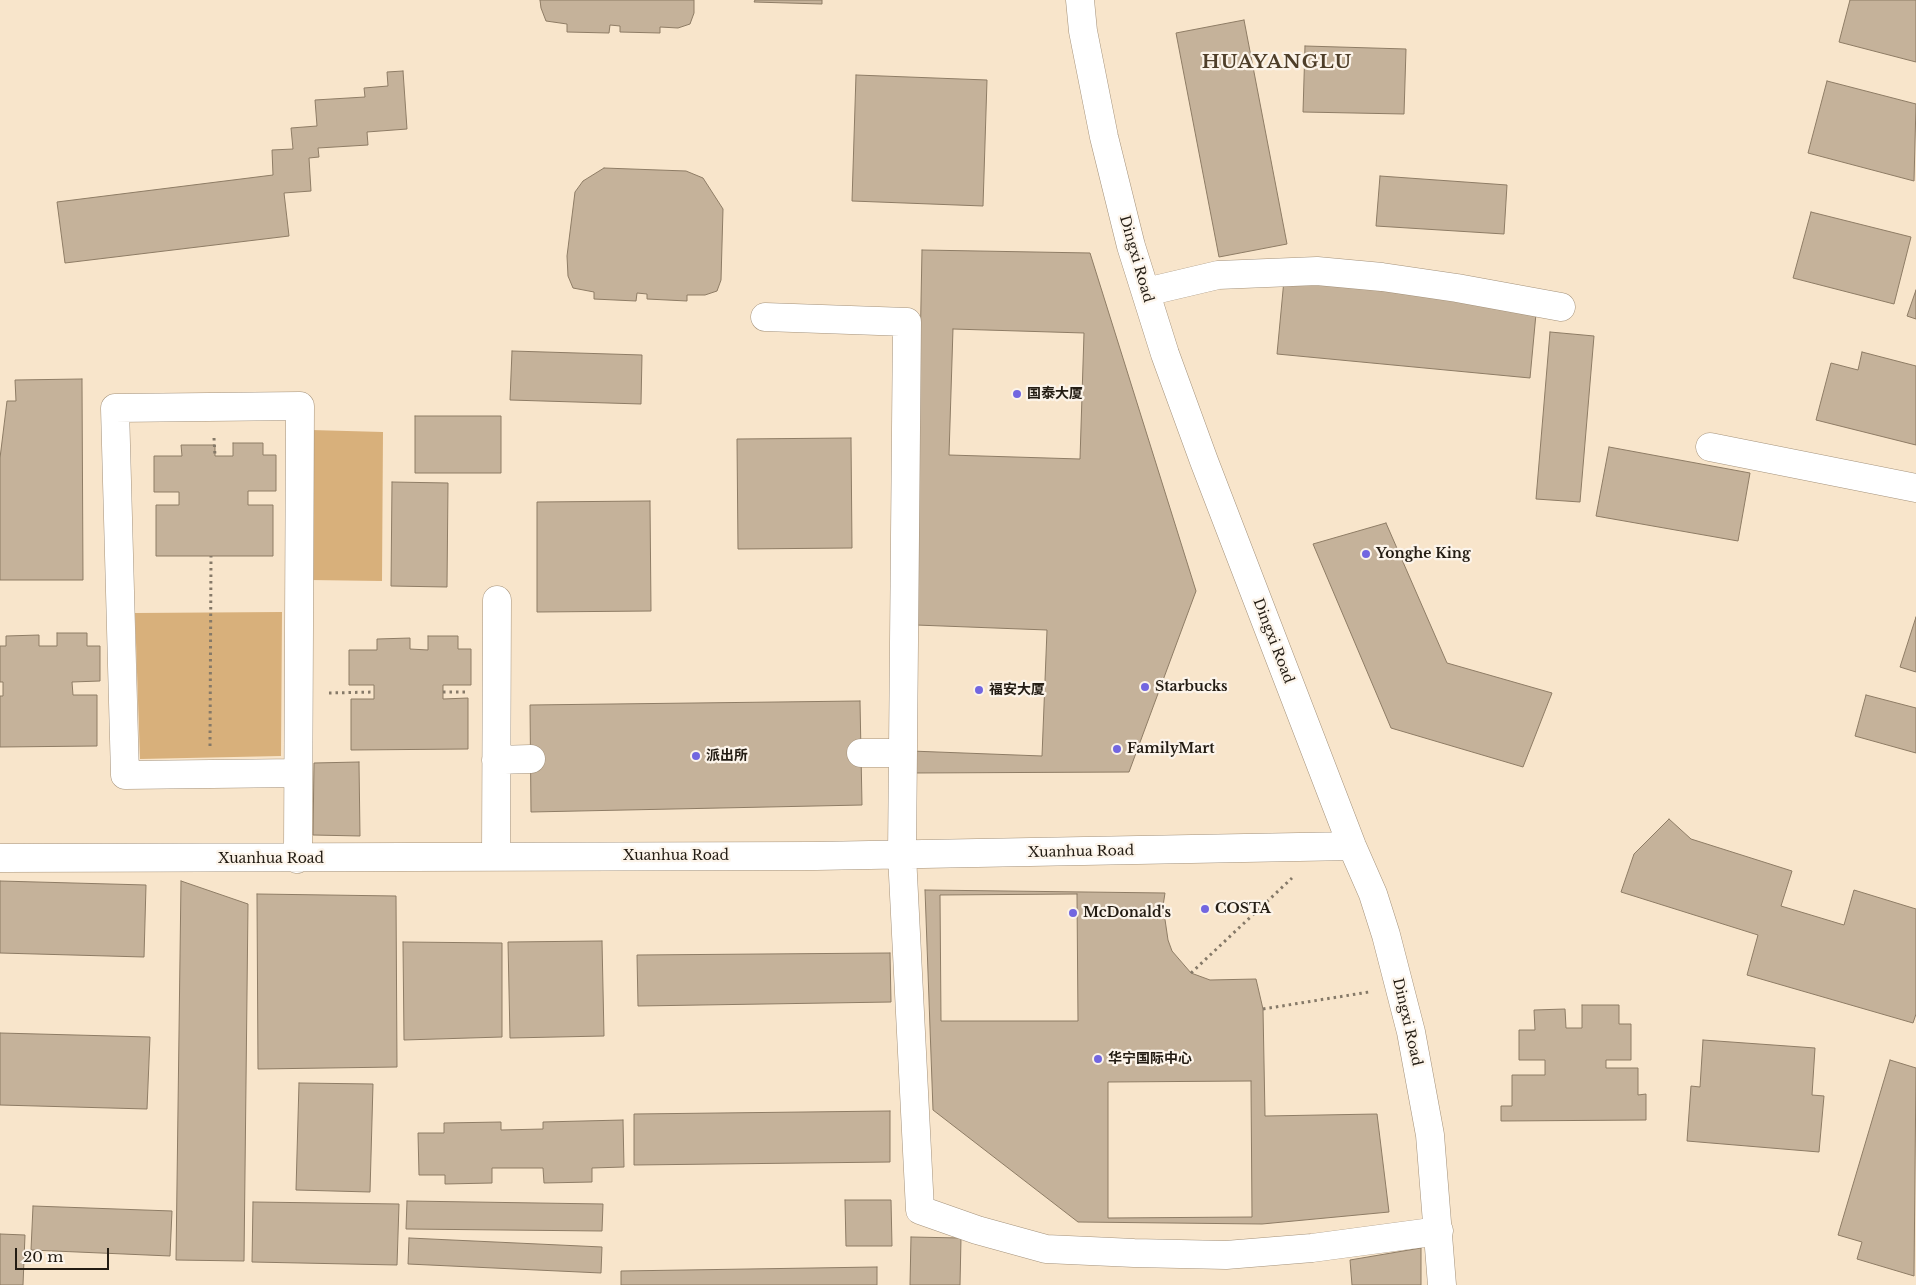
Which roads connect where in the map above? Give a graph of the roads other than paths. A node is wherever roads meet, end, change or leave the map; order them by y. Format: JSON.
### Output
{"nodes":[{"id":1,"x":1080,"y":0,"type":"edge"},
{"id":2,"x":1146,"y":292,"type":"junction"},
{"id":3,"x":1561,"y":307,"type":"dead end"},
{"id":4,"x":765,"y":316,"type":"dead end"},
{"id":5,"x":1710,"y":447,"type":"dead end"},
{"id":6,"x":1916,"y":488,"type":"edge"},
{"id":7,"x":497,"y":600,"type":"dead end"},
{"id":8,"x":861,"y":753,"type":"dead end"},
{"id":9,"x":903,"y":753,"type":"junction"},
{"id":10,"x":531,"y":759,"type":"dead end"},
{"id":11,"x":496,"y":760,"type":"junction"},
{"id":12,"x":298,"y":774,"type":"junction"},
{"id":13,"x":1352,"y":846,"type":"junction"},
{"id":14,"x":902,"y":855,"type":"junction"},
{"id":15,"x":496,"y":857,"type":"junction"},
{"id":16,"x":0,"y":858,"type":"edge"},
{"id":17,"x":297,"y":859,"type":"junction"},
{"id":18,"x":1439,"y":1231,"type":"junction"},
{"id":19,"x":1442,"y":1285,"type":"edge"}],
"edges":[{"from":1,"to":2,"type":"street","name":"Dingxi Road"},
{"from":2,"to":3,"type":"street"},
{"from":2,"to":13,"type":"street","name":"Dingxi Road"},
{"from":4,"to":9,"type":"street"},
{"from":5,"to":6,"type":"street"},
{"from":7,"to":11,"type":"street"},
{"from":8,"to":9,"type":"street"},
{"from":9,"to":14,"type":"street"},
{"from":10,"to":11,"type":"street"},
{"from":11,"to":15,"type":"street"},
{"from":12,"to":12,"type":"street"},
{"from":12,"to":17,"type":"street"},
{"from":13,"to":14,"type":"street","name":"Xuanhua Road"},
{"from":13,"to":18,"type":"street","name":"Dingxi Road"},
{"from":14,"to":15,"type":"street","name":"Xuanhua Road"},
{"from":14,"to":18,"type":"street"},
{"from":15,"to":17,"type":"street","name":"Xuanhua Road"},
{"from":16,"to":17,"type":"street","name":"Xuanhua Road"},
{"from":18,"to":19,"type":"street","name":"Dingxi Road"}]}
